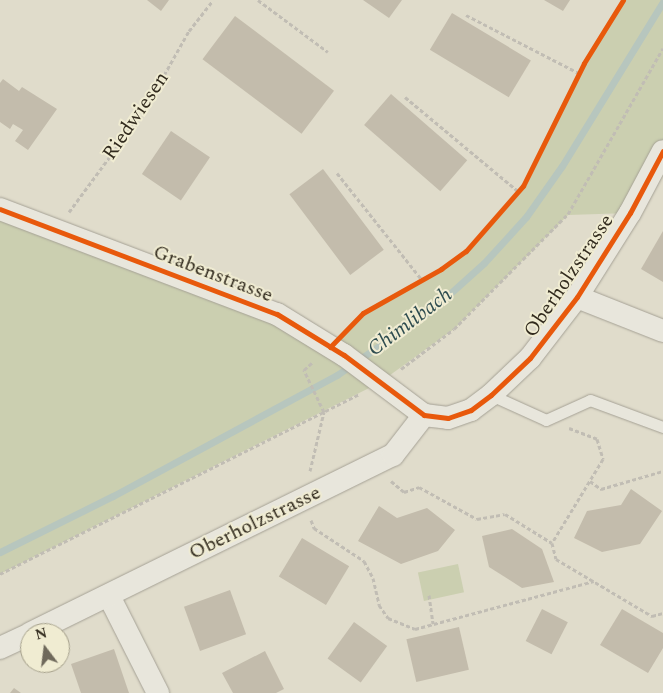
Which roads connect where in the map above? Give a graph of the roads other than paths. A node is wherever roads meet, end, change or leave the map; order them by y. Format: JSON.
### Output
{"nodes":[{"id":1,"x":663,"y":151,"type":"edge"},
{"id":2,"x":0,"y":209,"type":"edge"},
{"id":3,"x":577,"y":298,"type":"junction"},
{"id":4,"x":663,"y":332,"type":"edge"},
{"id":5,"x":491,"y":395,"type":"junction"},
{"id":6,"x":424,"y":415,"type":"junction"},
{"id":7,"x":663,"y":427,"type":"edge"},
{"id":8,"x":109,"y":596,"type":"junction"},
{"id":9,"x":52,"y":623,"type":"edge"},
{"id":10,"x":20,"y":638,"type":"edge"},
{"id":11,"x":0,"y":648,"type":"edge"},
{"id":12,"x":158,"y":693,"type":"edge"}],
"edges":[{"from":1,"to":3,"type":"street","name":"Oberholzstrasse"},
{"from":2,"to":6,"type":"street","name":"Grabenstrasse"},
{"from":3,"to":4,"type":"street"},
{"from":3,"to":5,"type":"street","name":"Oberholzstrasse"},
{"from":5,"to":6,"type":"street","name":"Oberholzstrasse"},
{"from":5,"to":7,"type":"lane"},
{"from":6,"to":8,"type":"street","name":"Oberholzstrasse"},
{"from":8,"to":9,"type":"street","name":"Oberholzstrasse"},
{"from":8,"to":12,"type":"street"},
{"from":10,"to":11,"type":"street","name":"Oberholzstrasse"}]}
